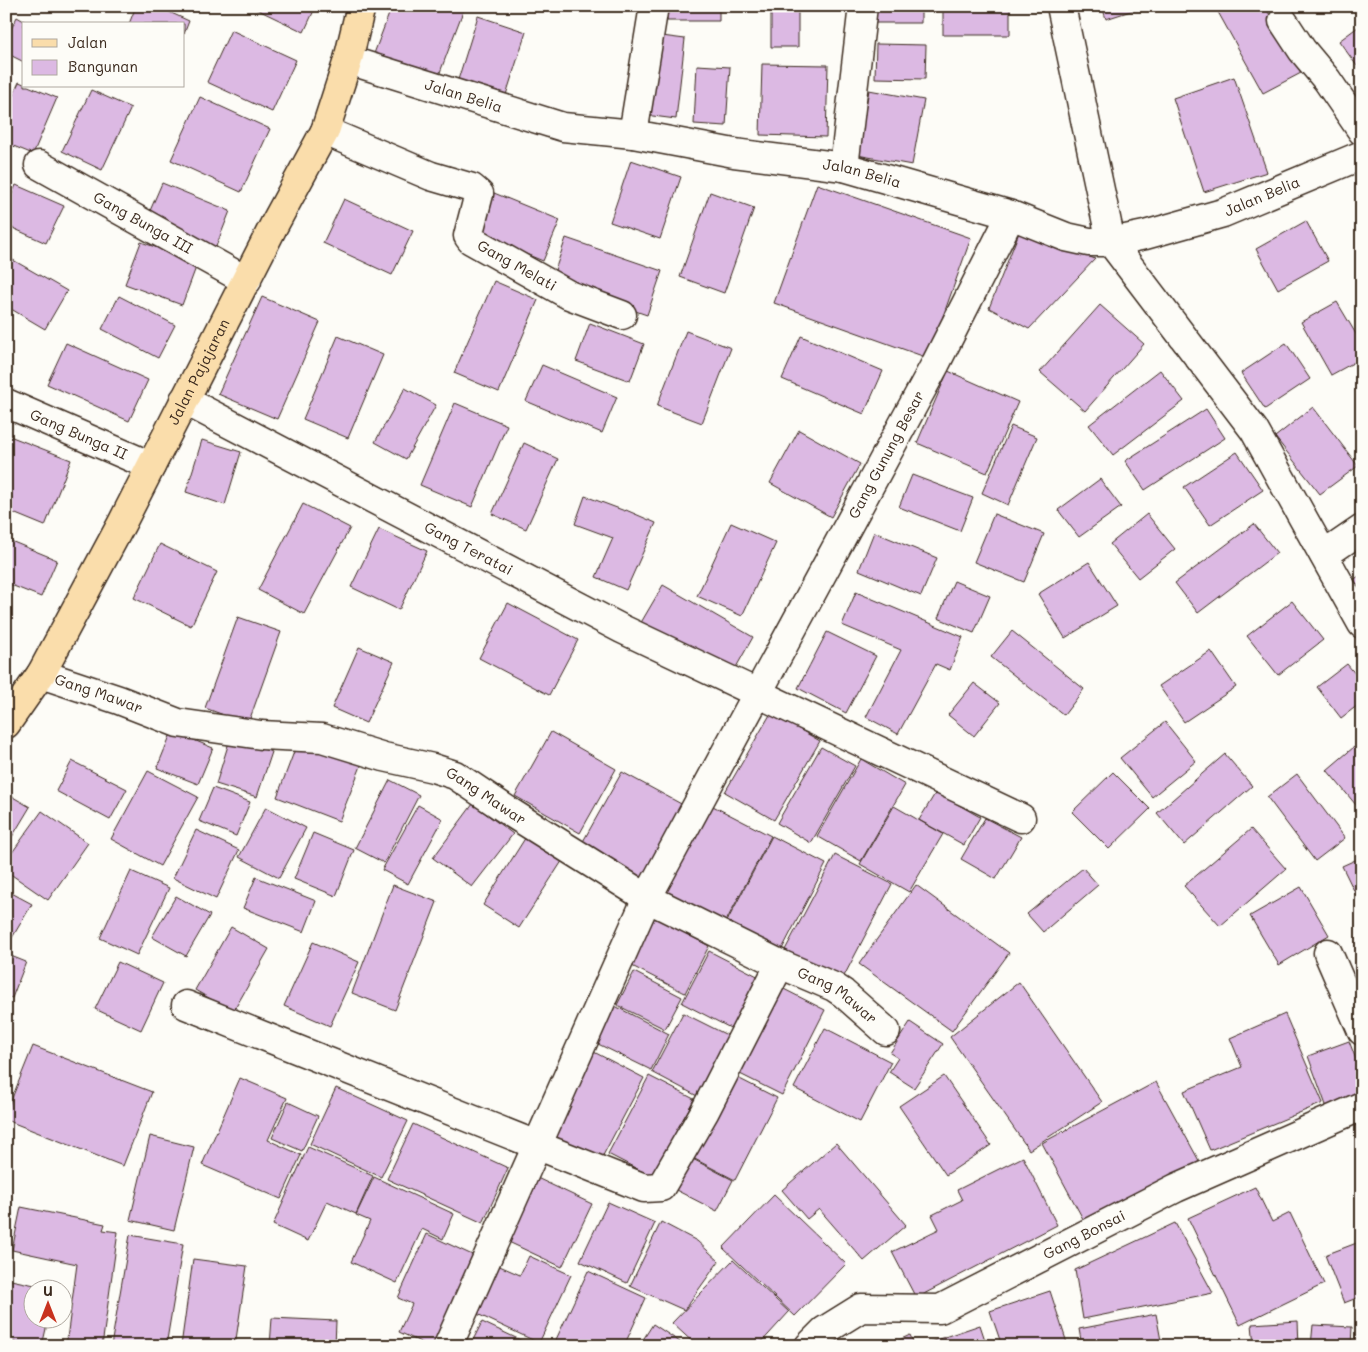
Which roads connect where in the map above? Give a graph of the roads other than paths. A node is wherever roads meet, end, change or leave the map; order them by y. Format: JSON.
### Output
{"nodes":[{"id":1,"x":361,"y":6,"type":"edge"},
{"id":2,"x":654,"y":6,"type":"edge"},
{"id":3,"x":863,"y":6,"type":"edge"},
{"id":4,"x":1061,"y":6,"type":"edge"},
{"id":5,"x":1283,"y":21,"type":"dead end"},
{"id":6,"x":348,"y":60,"type":"junction"},
{"id":7,"x":325,"y":131,"type":"junction"},
{"id":8,"x":1362,"y":131,"type":"edge"},
{"id":9,"x":633,"y":134,"type":"junction"},
{"id":10,"x":1362,"y":156,"type":"edge"},
{"id":11,"x":39,"y":165,"type":"dead end"},
{"id":12,"x":844,"y":167,"type":"junction"},
{"id":13,"x":1011,"y":215,"type":"junction"},
{"id":14,"x":1111,"y":242,"type":"junction"},
{"id":15,"x":246,"y":281,"type":"junction"},
{"id":16,"x":622,"y":314,"type":"dead end"},
{"id":17,"x":184,"y":400,"type":"junction"},
{"id":18,"x":6,"y":404,"type":"edge"},
{"id":19,"x":151,"y":466,"type":"junction"},
{"id":20,"x":1362,"y":529,"type":"edge"},
{"id":21,"x":1324,"y":555,"type":"junction"},
{"id":22,"x":1362,"y":624,"type":"edge"},
{"id":23,"x":41,"y":674,"type":"junction"},
{"id":24,"x":757,"y":694,"type":"junction"},
{"id":25,"x":8,"y":719,"type":"edge"},
{"id":26,"x":1021,"y":818,"type":"dead end"},
{"id":27,"x":647,"y":898,"type":"junction"},
{"id":28,"x":1328,"y":953,"type":"dead end"},
{"id":29,"x":780,"y":964,"type":"junction"},
{"id":30,"x":186,"y":1005,"type":"dead end"},
{"id":31,"x":886,"y":1031,"type":"dead end"},
{"id":32,"x":1362,"y":1031,"type":"edge"},
{"id":33,"x":1362,"y":1106,"type":"edge"},
{"id":34,"x":538,"y":1145,"type":"junction"},
{"id":35,"x":448,"y":1346,"type":"edge"},
{"id":36,"x":809,"y":1346,"type":"edge"}],
"edges":[{"from":1,"to":6,"type":"main road","name":"Jalan Pajajaran"},
{"from":2,"to":9,"type":"street"},
{"from":3,"to":12,"type":"street"},
{"from":4,"to":14,"type":"street"},
{"from":5,"to":8,"type":"street"},
{"from":6,"to":7,"type":"main road","name":"Jalan Pajajaran"},
{"from":6,"to":9,"type":"street","name":"Jalan Belia"},
{"from":7,"to":15,"type":"main road","name":"Jalan Pajajaran"},
{"from":7,"to":16,"type":"street","name":"Gang Melati"},
{"from":9,"to":12,"type":"street","name":"Jalan Belia"},
{"from":10,"to":14,"type":"street","name":"Jalan Belia"},
{"from":11,"to":15,"type":"street","name":"Gang Bunga III"},
{"from":12,"to":13,"type":"street","name":"Jalan Belia"},
{"from":13,"to":14,"type":"street","name":"Jalan Belia"},
{"from":13,"to":24,"type":"street","name":"Gang Gunung Besar"},
{"from":14,"to":21,"type":"street"},
{"from":15,"to":17,"type":"main road","name":"Jalan Pajajaran"},
{"from":17,"to":19,"type":"main road","name":"Jalan Pajajaran"},
{"from":17,"to":24,"type":"street","name":"Gang Teratai"},
{"from":18,"to":19,"type":"street","name":"Gang Bunga II"},
{"from":19,"to":23,"type":"main road","name":"Jalan Pajajaran"},
{"from":20,"to":21,"type":"street"},
{"from":21,"to":22,"type":"street"},
{"from":23,"to":25,"type":"main road","name":"Jalan Pajajaran"},
{"from":23,"to":27,"type":"street","name":"Gang Mawar"},
{"from":24,"to":26,"type":"street","name":"Gang Teratai"},
{"from":24,"to":27,"type":"street","name":"Gang Gunung Besar"},
{"from":27,"to":29,"type":"street","name":"Gang Mawar"},
{"from":27,"to":34,"type":"street","name":"Gang Gunung Besar"},
{"from":28,"to":32,"type":"street"},
{"from":29,"to":31,"type":"street","name":"Gang Mawar"},
{"from":29,"to":34,"type":"street"},
{"from":30,"to":34,"type":"street"},
{"from":33,"to":36,"type":"street","name":"Gang Bonsai"},
{"from":34,"to":35,"type":"street","name":"Gang Gunung Besar"}]}
